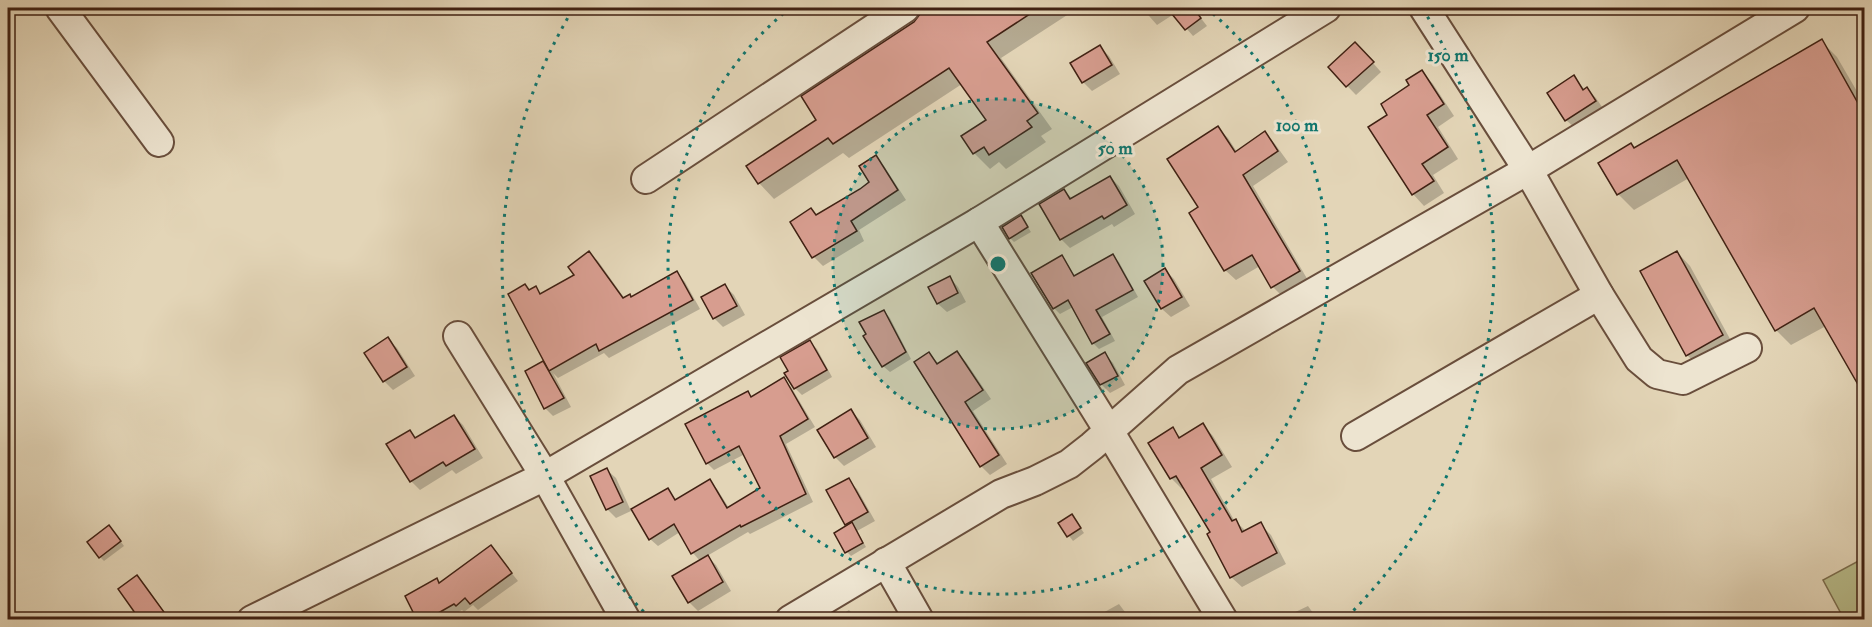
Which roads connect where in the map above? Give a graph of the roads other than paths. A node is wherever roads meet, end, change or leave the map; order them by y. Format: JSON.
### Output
{"nodes":[{"id":1,"x":60,"y":8,"type":"edge"},
{"id":2,"x":905,"y":8,"type":"edge"},
{"id":3,"x":1326,"y":8,"type":"edge"},
{"id":4,"x":1424,"y":8,"type":"edge"},
{"id":5,"x":1795,"y":8,"type":"edge"},
{"id":6,"x":159,"y":142,"type":"dead end"},
{"id":7,"x":1528,"y":170,"type":"junction"},
{"id":8,"x":646,"y":179,"type":"dead end"},
{"id":9,"x":979,"y":222,"type":"junction"},
{"id":10,"x":1599,"y":295,"type":"junction"},
{"id":11,"x":458,"y":336,"type":"dead end"},
{"id":12,"x":1747,"y":348,"type":"dead end"},
{"id":13,"x":1109,"y":431,"type":"junction"},
{"id":14,"x":1356,"y":436,"type":"dead end"},
{"id":15,"x":545,"y":476,"type":"junction"},
{"id":16,"x":886,"y":562,"type":"junction"},
{"id":17,"x":252,"y":620,"type":"edge"},
{"id":18,"x":626,"y":620,"type":"edge"},
{"id":19,"x":790,"y":620,"type":"edge"},
{"id":20,"x":919,"y":620,"type":"edge"},
{"id":21,"x":1223,"y":620,"type":"edge"}],
"edges":[{"from":1,"to":6,"type":"street"},
{"from":2,"to":8,"type":"street"},
{"from":3,"to":9,"type":"street"},
{"from":4,"to":7,"type":"street"},
{"from":5,"to":7,"type":"street"},
{"from":7,"to":10,"type":"street"},
{"from":7,"to":13,"type":"street"},
{"from":9,"to":13,"type":"street"},
{"from":9,"to":15,"type":"street"},
{"from":10,"to":12,"type":"street"},
{"from":10,"to":14,"type":"street"},
{"from":11,"to":15,"type":"street"},
{"from":13,"to":16,"type":"street"},
{"from":13,"to":21,"type":"street"},
{"from":15,"to":17,"type":"street"},
{"from":15,"to":18,"type":"street"},
{"from":16,"to":19,"type":"street"},
{"from":16,"to":20,"type":"street"}]}
